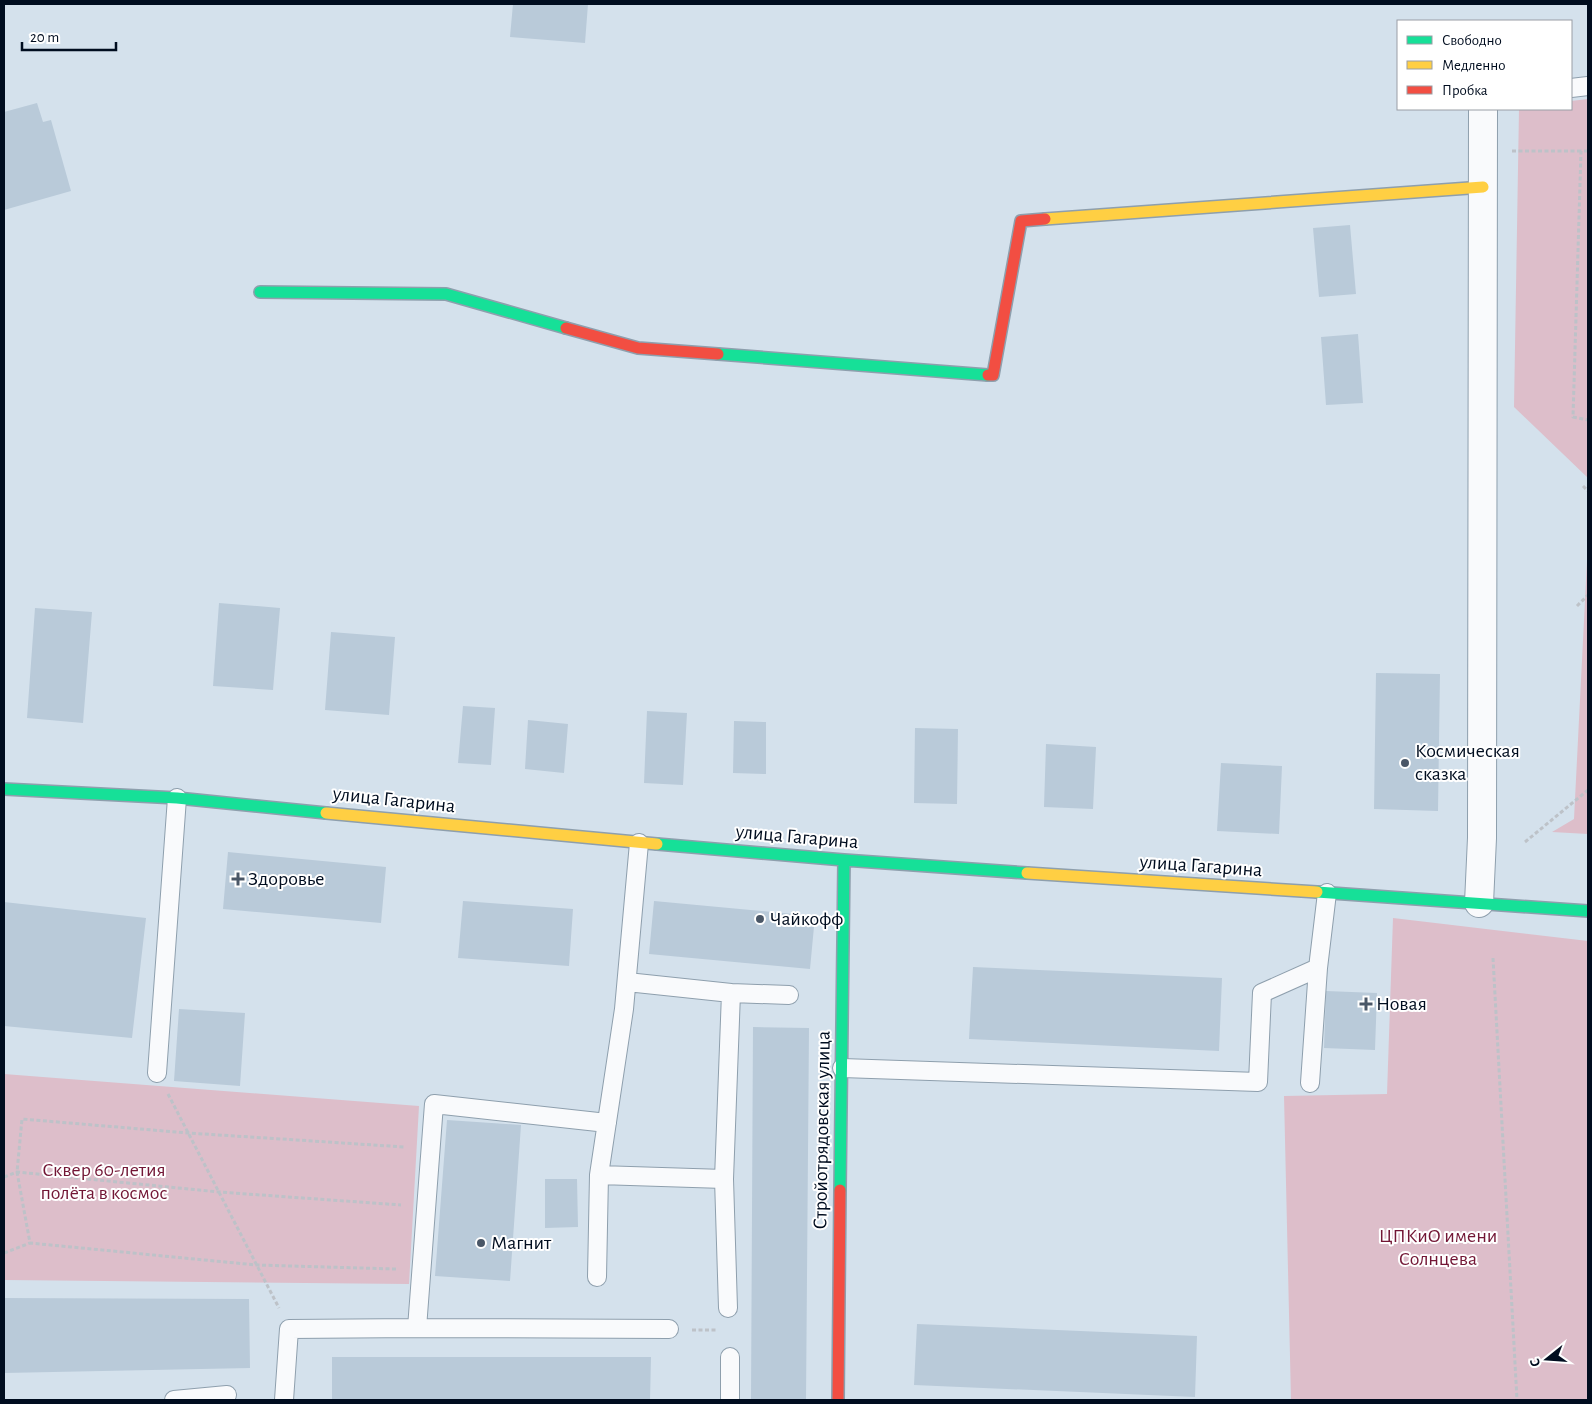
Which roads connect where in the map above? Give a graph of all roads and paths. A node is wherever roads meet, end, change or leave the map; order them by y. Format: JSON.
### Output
{"nodes":[{"id":1,"x":1588,"y":86,"type":"edge"},
{"id":2,"x":1572,"y":88,"type":"edge"},
{"id":3,"x":1483,"y":110,"type":"edge"},
{"id":4,"x":1508,"y":151,"type":"dead end"},
{"id":5,"x":1581,"y":151,"type":"junction"},
{"id":6,"x":1588,"y":151,"type":"edge"},
{"id":7,"x":1483,"y":187,"type":"junction"},
{"id":8,"x":260,"y":292,"type":"dead end"},
{"id":9,"x":1588,"y":420,"type":"edge"},
{"id":10,"x":1583,"y":486,"type":"dead end"},
{"id":11,"x":1588,"y":491,"type":"edge"},
{"id":12,"x":1588,"y":595,"type":"edge"},
{"id":13,"x":1578,"y":606,"type":"dead end"},
{"id":14,"x":4,"y":789,"type":"edge"},
{"id":15,"x":1588,"y":790,"type":"edge"},
{"id":16,"x":177,"y":798,"type":"junction"},
{"id":17,"x":1525,"y":842,"type":"dead end"},
{"id":18,"x":639,"y":843,"type":"junction"},
{"id":19,"x":844,"y":860,"type":"junction"},
{"id":20,"x":1327,"y":893,"type":"junction"},
{"id":21,"x":1479,"y":904,"type":"junction"},
{"id":22,"x":1588,"y":911,"type":"edge"},
{"id":23,"x":1493,"y":958,"type":"dead end"},
{"id":24,"x":1318,"y":968,"type":"junction"},
{"id":25,"x":627,"y":982,"type":"junction"},
{"id":26,"x":732,"y":993,"type":"junction"},
{"id":27,"x":790,"y":995,"type":"dead end"},
{"id":28,"x":842,"y":1068,"type":"junction"},
{"id":29,"x":157,"y":1073,"type":"joint"},
{"id":30,"x":1310,"y":1083,"type":"dead end"},
{"id":31,"x":607,"y":1123,"type":"junction"},
{"id":32,"x":188,"y":1133,"type":"junction"},
{"id":33,"x":430,"y":1148,"type":"junction"},
{"id":34,"x":17,"y":1172,"type":"junction"},
{"id":35,"x":599,"y":1175,"type":"junction"},
{"id":36,"x":4,"y":1177,"type":"edge"},
{"id":37,"x":724,"y":1179,"type":"junction"},
{"id":38,"x":219,"y":1192,"type":"junction"},
{"id":39,"x":426,"y":1207,"type":"junction"},
{"id":40,"x":30,"y":1243,"type":"junction"},
{"id":41,"x":4,"y":1253,"type":"edge"},
{"id":42,"x":256,"y":1265,"type":"junction"},
{"id":43,"x":422,"y":1270,"type":"junction"},
{"id":44,"x":597,"y":1277,"type":"dead end"},
{"id":45,"x":728,"y":1308,"type":"dead end"},
{"id":46,"x":417,"y":1328,"type":"junction"},
{"id":47,"x":289,"y":1329,"type":"junction"},
{"id":48,"x":669,"y":1329,"type":"joint"},
{"id":49,"x":719,"y":1330,"type":"dead end"},
{"id":50,"x":730,"y":1357,"type":"dead end"},
{"id":51,"x":226,"y":1395,"type":"dead end"},
{"id":52,"x":174,"y":1400,"type":"edge"},
{"id":53,"x":284,"y":1400,"type":"edge"},
{"id":54,"x":730,"y":1400,"type":"edge"},
{"id":55,"x":838,"y":1400,"type":"edge"},
{"id":56,"x":1517,"y":1400,"type":"edge"}],
"edges":[{"from":1,"to":2,"type":"lane"},
{"from":3,"to":7,"type":"street"},
{"from":4,"to":5,"type":"path"},
{"from":5,"to":6,"type":"path"},
{"from":5,"to":9,"type":"path"},
{"from":7,"to":8,"type":"street"},
{"from":7,"to":21,"type":"street"},
{"from":10,"to":11,"type":"path"},
{"from":12,"to":13,"type":"path"},
{"from":14,"to":16,"type":"street","name":"улица Гагарина"},
{"from":15,"to":17,"type":"path"},
{"from":16,"to":18,"type":"street","name":"улица Гагарина"},
{"from":16,"to":29,"type":"lane"},
{"from":18,"to":19,"type":"street","name":"улица Гагарина"},
{"from":18,"to":25,"type":"lane"},
{"from":19,"to":20,"type":"street","name":"улица Гагарина"},
{"from":19,"to":28,"type":"street","name":"Стройотрядовская улица"},
{"from":20,"to":21,"type":"street","name":"улица Гагарина"},
{"from":20,"to":24,"type":"lane"},
{"from":21,"to":22,"type":"street","name":"улица Гагарина"},
{"from":23,"to":56,"type":"path"},
{"from":24,"to":28,"type":"lane"},
{"from":24,"to":30,"type":"lane"},
{"from":25,"to":26,"type":"lane"},
{"from":25,"to":31,"type":"lane"},
{"from":26,"to":27,"type":"lane"},
{"from":26,"to":37,"type":"lane"},
{"from":28,"to":55,"type":"street","name":"Стройотрядовская улица"},
{"from":29,"to":32,"type":"path"},
{"from":31,"to":33,"type":"lane"},
{"from":31,"to":35,"type":"lane"},
{"from":32,"to":33,"type":"path"},
{"from":32,"to":34,"type":"path"},
{"from":32,"to":38,"type":"path"},
{"from":33,"to":39,"type":"lane"},
{"from":34,"to":36,"type":"path"},
{"from":34,"to":38,"type":"path"},
{"from":34,"to":40,"type":"path"},
{"from":35,"to":37,"type":"lane"},
{"from":35,"to":44,"type":"lane"},
{"from":37,"to":45,"type":"lane"},
{"from":38,"to":39,"type":"path"},
{"from":38,"to":42,"type":"path"},
{"from":39,"to":43,"type":"lane"},
{"from":40,"to":41,"type":"path"},
{"from":40,"to":42,"type":"path"},
{"from":42,"to":43,"type":"path"},
{"from":42,"to":47,"type":"path"},
{"from":43,"to":46,"type":"lane"},
{"from":46,"to":47,"type":"lane"},
{"from":46,"to":48,"type":"lane"},
{"from":47,"to":53,"type":"lane"},
{"from":48,"to":49,"type":"path"},
{"from":50,"to":54,"type":"lane"},
{"from":51,"to":52,"type":"lane"}]}
